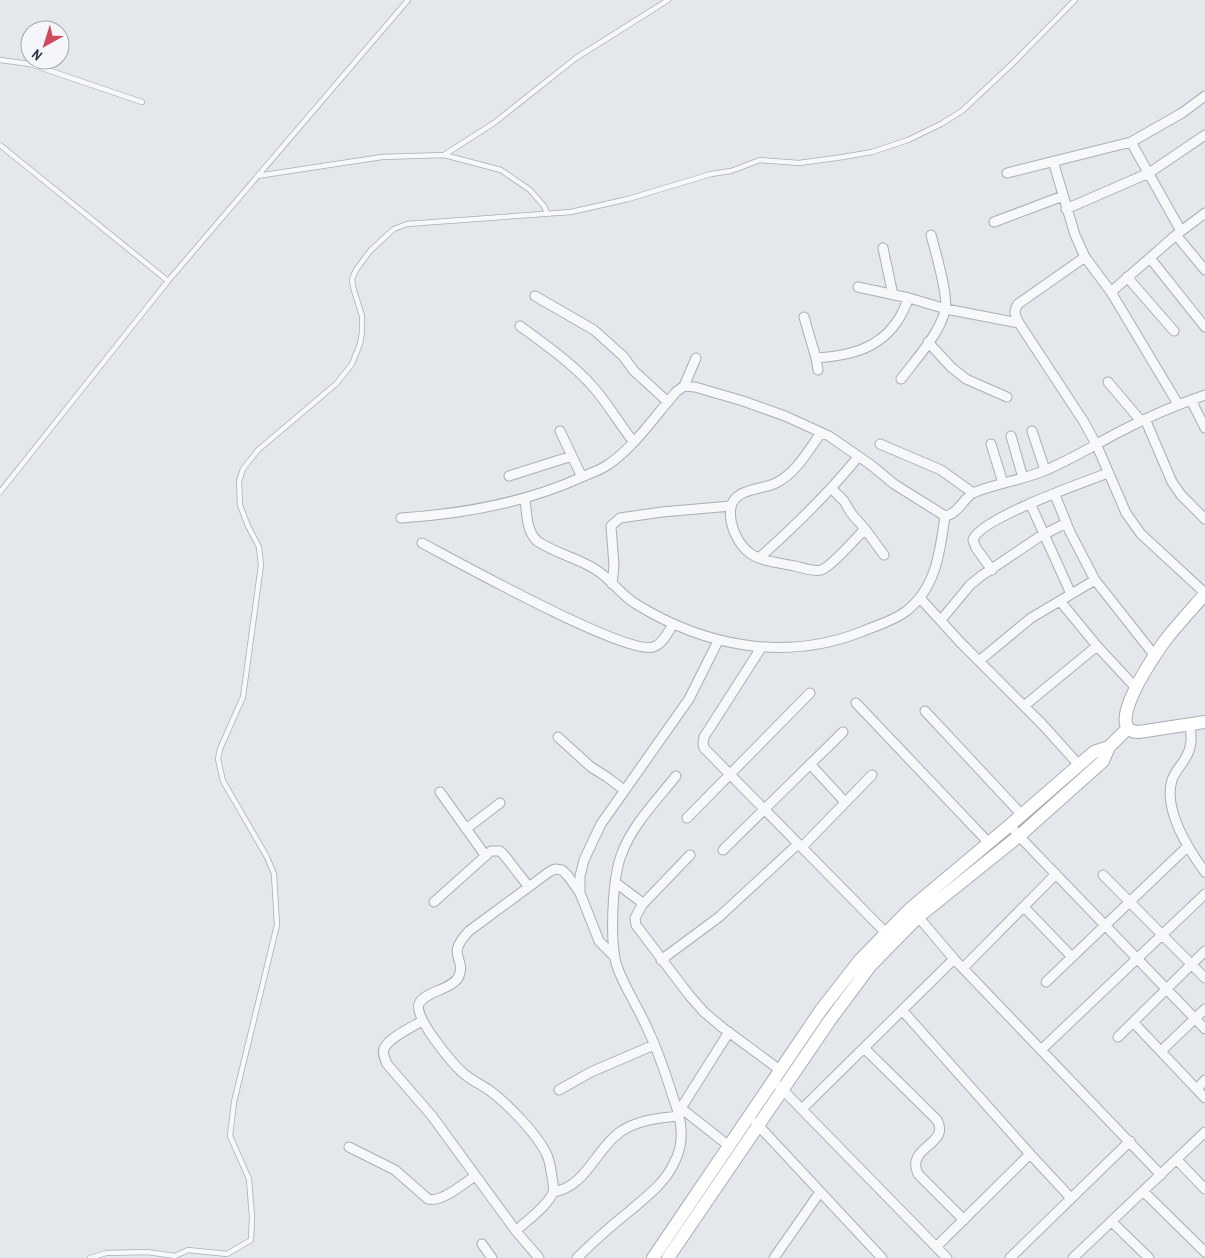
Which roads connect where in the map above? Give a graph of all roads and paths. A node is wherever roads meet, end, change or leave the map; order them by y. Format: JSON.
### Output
{"nodes":[{"id":1,"x":408,"y":0,"type":"edge"},
{"id":2,"x":668,"y":0,"type":"edge"},
{"id":3,"x":1075,"y":0,"type":"edge"},
{"id":4,"x":0,"y":60,"type":"edge"},
{"id":5,"x":1205,"y":96,"type":"edge"},
{"id":6,"x":142,"y":102,"type":"dead end"},
{"id":7,"x":1205,"y":135,"type":"edge"},
{"id":8,"x":1131,"y":142,"type":"junction"},
{"id":9,"x":0,"y":146,"type":"edge"},
{"id":10,"x":444,"y":155,"type":"junction"},
{"id":11,"x":1053,"y":161,"type":"junction"},
{"id":12,"x":1007,"y":173,"type":"dead end"},
{"id":13,"x":1149,"y":173,"type":"junction"},
{"id":14,"x":257,"y":176,"type":"junction"},
{"id":15,"x":1063,"y":196,"type":"junction"},
{"id":16,"x":1066,"y":209,"type":"junction"},
{"id":17,"x":548,"y":213,"type":"junction"},
{"id":18,"x":1205,"y":214,"type":"edge"},
{"id":19,"x":994,"y":222,"type":"dead end"},
{"id":20,"x":1178,"y":233,"type":"junction"},
{"id":21,"x":931,"y":235,"type":"dead end"},
{"id":22,"x":883,"y":248,"type":"dead end"},
{"id":23,"x":1085,"y":257,"type":"junction"},
{"id":24,"x":1150,"y":258,"type":"junction"},
{"id":25,"x":1201,"y":258,"type":"edge"},
{"id":26,"x":1205,"y":270,"type":"edge"},
{"id":27,"x":1127,"y":277,"type":"junction"},
{"id":28,"x":168,"y":281,"type":"junction"},
{"id":29,"x":858,"y":287,"type":"dead end"},
{"id":30,"x":1111,"y":292,"type":"junction"},
{"id":31,"x":893,"y":295,"type":"junction"},
{"id":32,"x":535,"y":296,"type":"dead end"},
{"id":33,"x":909,"y":298,"type":"junction"},
{"id":34,"x":946,"y":309,"type":"junction"},
{"id":35,"x":804,"y":317,"type":"dead end"},
{"id":36,"x":1019,"y":323,"type":"junction"},
{"id":37,"x":520,"y":326,"type":"dead end"},
{"id":38,"x":1205,"y":327,"type":"edge"},
{"id":39,"x":1174,"y":331,"type":"dead end"},
{"id":40,"x":928,"y":342,"type":"junction"},
{"id":41,"x":696,"y":358,"type":"dead end"},
{"id":42,"x":816,"y":358,"type":"junction"},
{"id":43,"x":818,"y":370,"type":"dead end"},
{"id":44,"x":901,"y":379,"type":"dead end"},
{"id":45,"x":1108,"y":382,"type":"dead end"},
{"id":46,"x":684,"y":386,"type":"junction"},
{"id":47,"x":1205,"y":395,"type":"edge"},
{"id":48,"x":1007,"y":398,"type":"dead end"},
{"id":49,"x":1191,"y":400,"type":"junction"},
{"id":50,"x":668,"y":402,"type":"junction"},
{"id":51,"x":1178,"y":404,"type":"junction"},
{"id":52,"x":1143,"y":420,"type":"junction"},
{"id":53,"x":1205,"y":428,"type":"edge"},
{"id":54,"x":560,"y":431,"type":"dead end"},
{"id":55,"x":1032,"y":431,"type":"dead end"},
{"id":56,"x":821,"y":433,"type":"junction"},
{"id":57,"x":1011,"y":436,"type":"dead end"},
{"id":58,"x":634,"y":441,"type":"junction"},
{"id":59,"x":880,"y":444,"type":"dead end"},
{"id":60,"x":992,"y":444,"type":"dead end"},
{"id":61,"x":1097,"y":446,"type":"junction"},
{"id":62,"x":572,"y":456,"type":"junction"},
{"id":63,"x":858,"y":457,"type":"junction"},
{"id":64,"x":1045,"y":470,"type":"junction"},
{"id":65,"x":1108,"y":473,"type":"junction"},
{"id":66,"x":509,"y":476,"type":"dead end"},
{"id":67,"x":582,"y":477,"type":"junction"},
{"id":68,"x":1023,"y":478,"type":"junction"},
{"id":69,"x":1002,"y":484,"type":"junction"},
{"id":70,"x":832,"y":489,"type":"junction"},
{"id":71,"x":0,"y":492,"type":"edge"},
{"id":72,"x":973,"y":492,"type":"junction"},
{"id":73,"x":1055,"y":495,"type":"junction"},
{"id":74,"x":525,"y":499,"type":"junction"},
{"id":75,"x":1030,"y":504,"type":"junction"},
{"id":76,"x":731,"y":506,"type":"junction"},
{"id":77,"x":945,"y":516,"type":"junction"},
{"id":78,"x":401,"y":518,"type":"dead end"},
{"id":79,"x":1205,"y":519,"type":"edge"},
{"id":80,"x":1066,"y":523,"type":"junction"},
{"id":81,"x":866,"y":529,"type":"junction"},
{"id":82,"x":1044,"y":534,"type":"junction"},
{"id":83,"x":422,"y":543,"type":"dead end"},
{"id":84,"x":884,"y":555,"type":"dead end"},
{"id":85,"x":759,"y":558,"type":"junction"},
{"id":86,"x":992,"y":570,"type":"junction"},
{"id":87,"x":1095,"y":580,"type":"junction"},
{"id":88,"x":612,"y":584,"type":"junction"},
{"id":89,"x":1071,"y":594,"type":"junction"},
{"id":90,"x":1205,"y":594,"type":"edge"},
{"id":91,"x":920,"y":598,"type":"junction"},
{"id":92,"x":1060,"y":601,"type":"junction"},
{"id":93,"x":941,"y":620,"type":"junction"},
{"id":94,"x":673,"y":624,"type":"junction"},
{"id":95,"x":718,"y":641,"type":"junction"},
{"id":96,"x":1096,"y":646,"type":"junction"},
{"id":97,"x":761,"y":648,"type":"junction"},
{"id":98,"x":1155,"y":656,"type":"junction"},
{"id":99,"x":979,"y":660,"type":"junction"},
{"id":100,"x":1136,"y":688,"type":"junction"},
{"id":101,"x":810,"y":693,"type":"dead end"},
{"id":102,"x":856,"y":703,"type":"dead end"},
{"id":103,"x":1024,"y":706,"type":"junction"},
{"id":104,"x":925,"y":711,"type":"dead end"},
{"id":105,"x":1205,"y":722,"type":"edge"},
{"id":106,"x":1190,"y":723,"type":"junction"},
{"id":107,"x":1127,"y":729,"type":"junction"},
{"id":108,"x":842,"y":732,"type":"dead end"},
{"id":109,"x":558,"y":737,"type":"dead end"},
{"id":110,"x":1109,"y":746,"type":"junction"},
{"id":111,"x":810,"y":764,"type":"junction"},
{"id":112,"x":1079,"y":765,"type":"junction"},
{"id":113,"x":731,"y":775,"type":"junction"},
{"id":114,"x":872,"y":775,"type":"dead end"},
{"id":115,"x":676,"y":776,"type":"dead end"},
{"id":116,"x":624,"y":790,"type":"junction"},
{"id":117,"x":440,"y":792,"type":"dead end"},
{"id":118,"x":500,"y":802,"type":"dead end"},
{"id":119,"x":845,"y":802,"type":"junction"},
{"id":120,"x":765,"y":809,"type":"junction"},
{"id":121,"x":1022,"y":815,"type":"junction"},
{"id":122,"x":687,"y":818,"type":"dead end"},
{"id":123,"x":1010,"y":825,"type":"junction"},
{"id":124,"x":466,"y":829,"type":"junction"},
{"id":125,"x":1018,"y":836,"type":"junction"},
{"id":126,"x":989,"y":843,"type":"junction"},
{"id":127,"x":800,"y":846,"type":"junction"},
{"id":128,"x":1187,"y":847,"type":"junction"},
{"id":129,"x":723,"y":850,"type":"dead end"},
{"id":130,"x":485,"y":855,"type":"junction"},
{"id":131,"x":690,"y":855,"type":"dead end"},
{"id":132,"x":1205,"y":872,"type":"edge"},
{"id":133,"x":1056,"y":874,"type":"junction"},
{"id":134,"x":1103,"y":875,"type":"dead end"},
{"id":135,"x":616,"y":883,"type":"junction"},
{"id":136,"x":529,"y":887,"type":"junction"},
{"id":137,"x":580,"y":893,"type":"junction"},
{"id":138,"x":1205,"y":894,"type":"edge"},
{"id":139,"x":434,"y":902,"type":"dead end"},
{"id":140,"x":1130,"y":902,"type":"junction"},
{"id":141,"x":642,"y":905,"type":"junction"},
{"id":142,"x":1024,"y":907,"type":"junction"},
{"id":143,"x":915,"y":913,"type":"junction"},
{"id":144,"x":1106,"y":926,"type":"junction"},
{"id":145,"x":886,"y":932,"type":"junction"},
{"id":146,"x":1162,"y":934,"type":"junction"},
{"id":147,"x":1205,"y":951,"type":"edge"},
{"id":148,"x":614,"y":956,"type":"junction"},
{"id":149,"x":1072,"y":957,"type":"junction"},
{"id":150,"x":1137,"y":958,"type":"junction"},
{"id":151,"x":661,"y":960,"type":"junction"},
{"id":152,"x":954,"y":960,"type":"junction"},
{"id":153,"x":1192,"y":964,"type":"junction"},
{"id":154,"x":963,"y":968,"type":"junction"},
{"id":155,"x":1205,"y":978,"type":"edge"},
{"id":156,"x":1046,"y":982,"type":"dead end"},
{"id":157,"x":1167,"y":989,"type":"junction"},
{"id":158,"x":1205,"y":1009,"type":"edge"},
{"id":159,"x":902,"y":1010,"type":"junction"},
{"id":160,"x":1195,"y":1019,"type":"junction"},
{"id":161,"x":422,"y":1021,"type":"junction"},
{"id":162,"x":1133,"y":1022,"type":"junction"},
{"id":163,"x":1205,"y":1029,"type":"edge"},
{"id":164,"x":729,"y":1032,"type":"junction"},
{"id":165,"x":1118,"y":1037,"type":"dead end"},
{"id":166,"x":654,"y":1045,"type":"junction"},
{"id":167,"x":864,"y":1048,"type":"junction"},
{"id":168,"x":1041,"y":1050,"type":"junction"},
{"id":169,"x":1161,"y":1051,"type":"junction"},
{"id":170,"x":777,"y":1076,"type":"junction"},
{"id":171,"x":1205,"y":1080,"type":"edge"},
{"id":172,"x":1197,"y":1089,"type":"junction"},
{"id":173,"x":560,"y":1090,"type":"dead end"},
{"id":174,"x":784,"y":1090,"type":"junction"},
{"id":175,"x":1205,"y":1098,"type":"edge"},
{"id":176,"x":678,"y":1109,"type":"junction"},
{"id":177,"x":802,"y":1109,"type":"junction"},
{"id":178,"x":754,"y":1121,"type":"junction"},
{"id":179,"x":1205,"y":1132,"type":"edge"},
{"id":180,"x":1130,"y":1141,"type":"junction"},
{"id":181,"x":729,"y":1146,"type":"junction"},
{"id":182,"x":349,"y":1147,"type":"dead end"},
{"id":183,"x":1030,"y":1154,"type":"junction"},
{"id":184,"x":1177,"y":1160,"type":"junction"},
{"id":185,"x":1162,"y":1175,"type":"junction"},
{"id":186,"x":475,"y":1176,"type":"junction"},
{"id":187,"x":1205,"y":1189,"type":"edge"},
{"id":188,"x":553,"y":1192,"type":"junction"},
{"id":189,"x":820,"y":1192,"type":"junction"},
{"id":190,"x":1144,"y":1192,"type":"junction"},
{"id":191,"x":1071,"y":1198,"type":"junction"},
{"id":192,"x":964,"y":1220,"type":"junction"},
{"id":193,"x":1112,"y":1222,"type":"junction"},
{"id":194,"x":516,"y":1231,"type":"junction"},
{"id":195,"x":482,"y":1244,"type":"dead end"},
{"id":196,"x":936,"y":1247,"type":"junction"},
{"id":197,"x":1205,"y":1252,"type":"edge"},
{"id":198,"x":779,"y":1256,"type":"edge"},
{"id":199,"x":90,"y":1258,"type":"edge"},
{"id":200,"x":492,"y":1258,"type":"edge"},
{"id":201,"x":540,"y":1258,"type":"edge"},
{"id":202,"x":577,"y":1258,"type":"edge"},
{"id":203,"x":653,"y":1258,"type":"edge"},
{"id":204,"x":668,"y":1258,"type":"edge"},
{"id":205,"x":882,"y":1258,"type":"edge"},
{"id":206,"x":947,"y":1258,"type":"edge"},
{"id":207,"x":1010,"y":1258,"type":"edge"},
{"id":208,"x":1073,"y":1258,"type":"edge"},
{"id":209,"x":1149,"y":1258,"type":"edge"}],
"edges":[{"from":1,"to":14,"type":"lane"},
{"from":2,"to":10,"type":"lane"},
{"from":3,"to":17,"type":"lane"},
{"from":4,"to":6,"type":"lane"},
{"from":5,"to":8,"type":"street"},
{"from":7,"to":13,"type":"street"},
{"from":8,"to":11,"type":"street"},
{"from":8,"to":13,"type":"street"},
{"from":9,"to":28,"type":"lane"},
{"from":10,"to":14,"type":"lane"},
{"from":10,"to":17,"type":"lane"},
{"from":11,"to":12,"type":"street"},
{"from":11,"to":15,"type":"street"},
{"from":13,"to":16,"type":"street"},
{"from":13,"to":20,"type":"street"},
{"from":14,"to":28,"type":"lane"},
{"from":15,"to":16,"type":"street"},
{"from":15,"to":19,"type":"street"},
{"from":16,"to":23,"type":"street"},
{"from":17,"to":199,"type":"lane"},
{"from":18,"to":20,"type":"street"},
{"from":20,"to":24,"type":"street"},
{"from":20,"to":25,"type":"street"},
{"from":21,"to":34,"type":"street"},
{"from":22,"to":31,"type":"street"},
{"from":23,"to":30,"type":"street"},
{"from":23,"to":36,"type":"street"},
{"from":24,"to":27,"type":"street"},
{"from":24,"to":38,"type":"street"},
{"from":25,"to":26,"type":"street"},
{"from":27,"to":30,"type":"street"},
{"from":27,"to":39,"type":"street"},
{"from":28,"to":71,"type":"lane"},
{"from":29,"to":31,"type":"street"},
{"from":30,"to":51,"type":"street"},
{"from":31,"to":33,"type":"street"},
{"from":32,"to":50,"type":"street"},
{"from":33,"to":34,"type":"street"},
{"from":33,"to":42,"type":"street"},
{"from":34,"to":36,"type":"street"},
{"from":34,"to":40,"type":"street"},
{"from":35,"to":42,"type":"street"},
{"from":36,"to":61,"type":"street"},
{"from":37,"to":58,"type":"street"},
{"from":40,"to":44,"type":"street"},
{"from":40,"to":48,"type":"street"},
{"from":41,"to":46,"type":"street"},
{"from":42,"to":43,"type":"street"},
{"from":45,"to":52,"type":"street"},
{"from":46,"to":50,"type":"street"},
{"from":46,"to":56,"type":"street"},
{"from":47,"to":49,"type":"street"},
{"from":49,"to":51,"type":"street"},
{"from":49,"to":53,"type":"street"},
{"from":50,"to":58,"type":"street"},
{"from":51,"to":52,"type":"street"},
{"from":52,"to":61,"type":"street"},
{"from":52,"to":79,"type":"street"},
{"from":54,"to":62,"type":"street"},
{"from":55,"to":64,"type":"street"},
{"from":56,"to":63,"type":"street"},
{"from":56,"to":76,"type":"street"},
{"from":57,"to":68,"type":"street"},
{"from":58,"to":67,"type":"street"},
{"from":59,"to":72,"type":"street"},
{"from":60,"to":69,"type":"street"},
{"from":61,"to":64,"type":"street"},
{"from":61,"to":65,"type":"street"},
{"from":62,"to":66,"type":"street"},
{"from":62,"to":67,"type":"street"},
{"from":63,"to":70,"type":"street"},
{"from":63,"to":77,"type":"street"},
{"from":64,"to":68,"type":"street"},
{"from":65,"to":73,"type":"street"},
{"from":65,"to":90,"type":"street"},
{"from":67,"to":74,"type":"street"},
{"from":68,"to":69,"type":"street"},
{"from":69,"to":72,"type":"street"},
{"from":70,"to":81,"type":"street"},
{"from":70,"to":85,"type":"street"},
{"from":72,"to":77,"type":"street"},
{"from":73,"to":75,"type":"street"},
{"from":73,"to":80,"type":"street"},
{"from":74,"to":78,"type":"street"},
{"from":74,"to":88,"type":"street"},
{"from":75,"to":82,"type":"street"},
{"from":75,"to":86,"type":"street"},
{"from":76,"to":85,"type":"street"},
{"from":76,"to":88,"type":"street"},
{"from":77,"to":91,"type":"street"},
{"from":80,"to":82,"type":"street"},
{"from":80,"to":87,"type":"street"},
{"from":81,"to":84,"type":"street"},
{"from":81,"to":85,"type":"street"},
{"from":82,"to":86,"type":"street"},
{"from":82,"to":89,"type":"street"},
{"from":83,"to":94,"type":"street"},
{"from":86,"to":93,"type":"street"},
{"from":87,"to":89,"type":"street"},
{"from":87,"to":98,"type":"street"},
{"from":88,"to":94,"type":"street"},
{"from":89,"to":92,"type":"street"},
{"from":90,"to":98,"type":"street"},
{"from":91,"to":93,"type":"street"},
{"from":91,"to":97,"type":"street"},
{"from":92,"to":96,"type":"street"},
{"from":92,"to":99,"type":"street"},
{"from":93,"to":99,"type":"street"},
{"from":94,"to":95,"type":"street"},
{"from":95,"to":97,"type":"street"},
{"from":95,"to":116,"type":"street"},
{"from":96,"to":100,"type":"street"},
{"from":96,"to":103,"type":"street"},
{"from":97,"to":113,"type":"street"},
{"from":98,"to":100,"type":"street"},
{"from":99,"to":103,"type":"street"},
{"from":100,"to":107,"type":"street"},
{"from":101,"to":113,"type":"street"},
{"from":102,"to":126,"type":"street"},
{"from":103,"to":112,"type":"street"},
{"from":104,"to":121,"type":"street"},
{"from":105,"to":106,"type":"street"},
{"from":106,"to":107,"type":"street"},
{"from":106,"to":128,"type":"street"},
{"from":107,"to":110,"type":"street"},
{"from":108,"to":111,"type":"street"},
{"from":109,"to":116,"type":"street"},
{"from":110,"to":112,"type":"street"},
{"from":110,"to":125,"type":"street"},
{"from":111,"to":119,"type":"street"},
{"from":111,"to":120,"type":"street"},
{"from":112,"to":121,"type":"street"},
{"from":113,"to":120,"type":"street"},
{"from":113,"to":122,"type":"street"},
{"from":114,"to":119,"type":"street"},
{"from":115,"to":135,"type":"street"},
{"from":116,"to":137,"type":"street"},
{"from":117,"to":124,"type":"street"},
{"from":118,"to":124,"type":"street"},
{"from":119,"to":127,"type":"street"},
{"from":120,"to":127,"type":"street"},
{"from":120,"to":129,"type":"street"},
{"from":121,"to":123,"type":"street"},
{"from":123,"to":125,"type":"street"},
{"from":123,"to":126,"type":"street"},
{"from":124,"to":130,"type":"street"},
{"from":125,"to":133,"type":"street"},
{"from":125,"to":143,"type":"street"},
{"from":126,"to":143,"type":"street"},
{"from":127,"to":145,"type":"street"},
{"from":127,"to":151,"type":"street"},
{"from":128,"to":132,"type":"street"},
{"from":128,"to":140,"type":"street"},
{"from":130,"to":136,"type":"street"},
{"from":130,"to":139,"type":"street"},
{"from":131,"to":141,"type":"street"},
{"from":133,"to":142,"type":"street"},
{"from":133,"to":144,"type":"street"},
{"from":134,"to":140,"type":"street"},
{"from":135,"to":141,"type":"street"},
{"from":135,"to":148,"type":"street"},
{"from":136,"to":137,"type":"street"},
{"from":136,"to":161,"type":"street"},
{"from":137,"to":148,"type":"street"},
{"from":138,"to":146,"type":"street"},
{"from":140,"to":144,"type":"street"},
{"from":140,"to":146,"type":"street"},
{"from":141,"to":151,"type":"street"},
{"from":142,"to":149,"type":"street"},
{"from":142,"to":154,"type":"street"},
{"from":143,"to":145,"type":"street"},
{"from":143,"to":152,"type":"street"},
{"from":143,"to":174,"type":"street"},
{"from":144,"to":149,"type":"street"},
{"from":144,"to":150,"type":"street"},
{"from":145,"to":170,"type":"street"},
{"from":146,"to":150,"type":"street"},
{"from":146,"to":153,"type":"street"},
{"from":147,"to":153,"type":"street"},
{"from":148,"to":166,"type":"street"},
{"from":149,"to":156,"type":"street"},
{"from":150,"to":157,"type":"street"},
{"from":150,"to":168,"type":"street"},
{"from":151,"to":164,"type":"street"},
{"from":152,"to":154,"type":"street"},
{"from":152,"to":159,"type":"street"},
{"from":153,"to":155,"type":"street"},
{"from":153,"to":157,"type":"street"},
{"from":154,"to":168,"type":"street"},
{"from":157,"to":160,"type":"street"},
{"from":157,"to":162,"type":"street"},
{"from":158,"to":160,"type":"street"},
{"from":159,"to":167,"type":"street"},
{"from":159,"to":183,"type":"street"},
{"from":160,"to":163,"type":"street"},
{"from":160,"to":169,"type":"street"},
{"from":161,"to":186,"type":"street"},
{"from":161,"to":188,"type":"street"},
{"from":162,"to":165,"type":"street"},
{"from":162,"to":169,"type":"street"},
{"from":164,"to":170,"type":"street"},
{"from":164,"to":176,"type":"street"},
{"from":166,"to":173,"type":"street"},
{"from":166,"to":176,"type":"street"},
{"from":167,"to":177,"type":"street"},
{"from":167,"to":192,"type":"street"},
{"from":168,"to":180,"type":"street"},
{"from":169,"to":172,"type":"street"},
{"from":170,"to":174,"type":"street"},
{"from":170,"to":178,"type":"street"},
{"from":171,"to":172,"type":"street"},
{"from":172,"to":175,"type":"street"},
{"from":174,"to":177,"type":"street"},
{"from":174,"to":178,"type":"street"},
{"from":176,"to":181,"type":"street"},
{"from":176,"to":188,"type":"street"},
{"from":176,"to":202,"type":"street"},
{"from":177,"to":196,"type":"street"},
{"from":178,"to":181,"type":"street"},
{"from":178,"to":189,"type":"street"},
{"from":178,"to":204,"type":"street"},
{"from":179,"to":184,"type":"street"},
{"from":180,"to":185,"type":"street"},
{"from":180,"to":191,"type":"street"},
{"from":181,"to":203,"type":"street"},
{"from":182,"to":186,"type":"street"},
{"from":183,"to":191,"type":"street"},
{"from":183,"to":192,"type":"street"},
{"from":184,"to":185,"type":"street"},
{"from":184,"to":187,"type":"street"},
{"from":185,"to":190,"type":"street"},
{"from":186,"to":194,"type":"street"},
{"from":188,"to":194,"type":"street"},
{"from":189,"to":198,"type":"street"},
{"from":189,"to":205,"type":"street"},
{"from":190,"to":193,"type":"street"},
{"from":190,"to":197,"type":"street"},
{"from":191,"to":207,"type":"street"},
{"from":192,"to":196,"type":"street"},
{"from":193,"to":208,"type":"street"},
{"from":193,"to":209,"type":"street"},
{"from":194,"to":201,"type":"street"},
{"from":195,"to":200,"type":"street"},
{"from":196,"to":206,"type":"street"}]}
